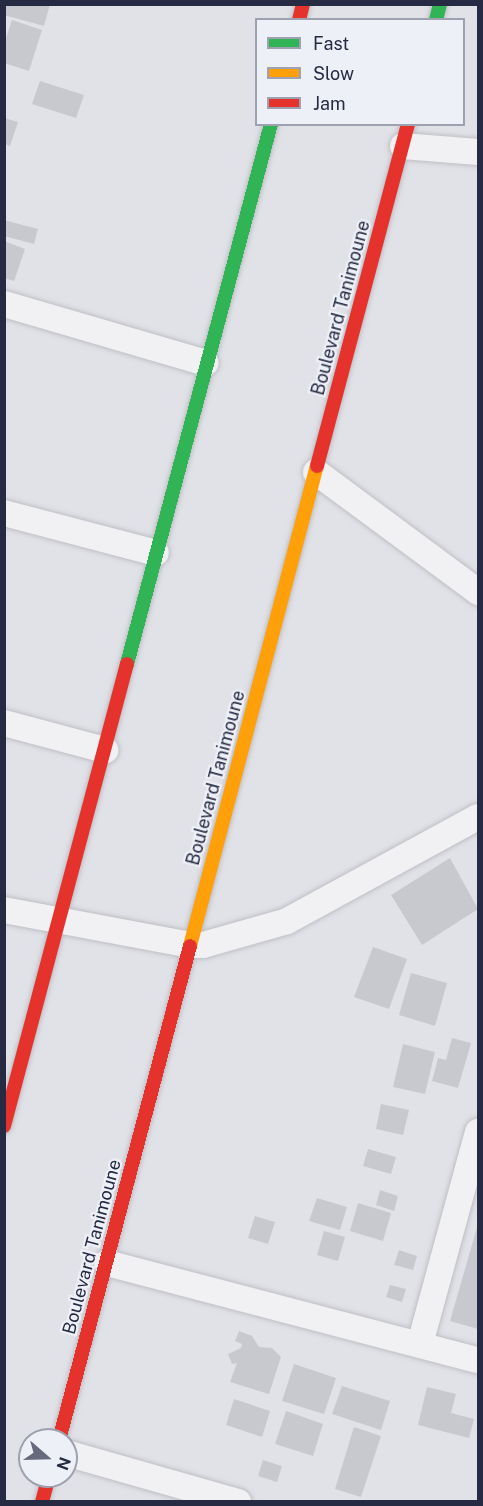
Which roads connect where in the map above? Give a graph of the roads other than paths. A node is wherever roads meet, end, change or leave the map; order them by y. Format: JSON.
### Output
{"nodes":[{"id":1,"x":270,"y":126,"type":"edge"},
{"id":2,"x":406,"y":135,"type":"edge"},
{"id":3,"x":478,"y":152,"type":"edge"},
{"id":4,"x":4,"y":304,"type":"edge"},
{"id":5,"x":206,"y":363,"type":"junction"},
{"id":6,"x":316,"y":472,"type":"junction"},
{"id":7,"x":4,"y":513,"type":"edge"},
{"id":8,"x":156,"y":553,"type":"junction"},
{"id":9,"x":478,"y":592,"type":"edge"},
{"id":10,"x":4,"y":723,"type":"edge"},
{"id":11,"x":105,"y":750,"type":"junction"},
{"id":12,"x":478,"y":817,"type":"edge"},
{"id":13,"x":4,"y":910,"type":"edge"},
{"id":14,"x":61,"y":921,"type":"junction"},
{"id":15,"x":191,"y":945,"type":"junction"},
{"id":16,"x":4,"y":1126,"type":"edge"},
{"id":17,"x":478,"y":1132,"type":"edge"},
{"id":18,"x":106,"y":1263,"type":"junction"},
{"id":19,"x":420,"y":1344,"type":"junction"},
{"id":20,"x":478,"y":1360,"type":"edge"},
{"id":21,"x":62,"y":1428,"type":"edge"},
{"id":22,"x":78,"y":1456,"type":"edge"},
{"id":23,"x":238,"y":1502,"type":"edge"}],
"edges":[{"from":1,"to":5,"type":"main road"},
{"from":2,"to":3,"type":"street"},
{"from":2,"to":6,"type":"main road","name":"Boulevard Tanimoune"},
{"from":4,"to":5,"type":"street"},
{"from":5,"to":8,"type":"main road"},
{"from":6,"to":9,"type":"street"},
{"from":6,"to":15,"type":"main road","name":"Boulevard Tanimoune"},
{"from":7,"to":8,"type":"street"},
{"from":8,"to":11,"type":"main road"},
{"from":10,"to":11,"type":"street"},
{"from":11,"to":14,"type":"main road"},
{"from":12,"to":15,"type":"street"},
{"from":13,"to":14,"type":"street"},
{"from":14,"to":15,"type":"street"},
{"from":14,"to":16,"type":"main road"},
{"from":15,"to":18,"type":"main road","name":"Boulevard Tanimoune"},
{"from":17,"to":19,"type":"street"},
{"from":18,"to":19,"type":"street"},
{"from":18,"to":21,"type":"main road","name":"Boulevard Tanimoune"},
{"from":19,"to":20,"type":"street"},
{"from":22,"to":23,"type":"street"}]}
